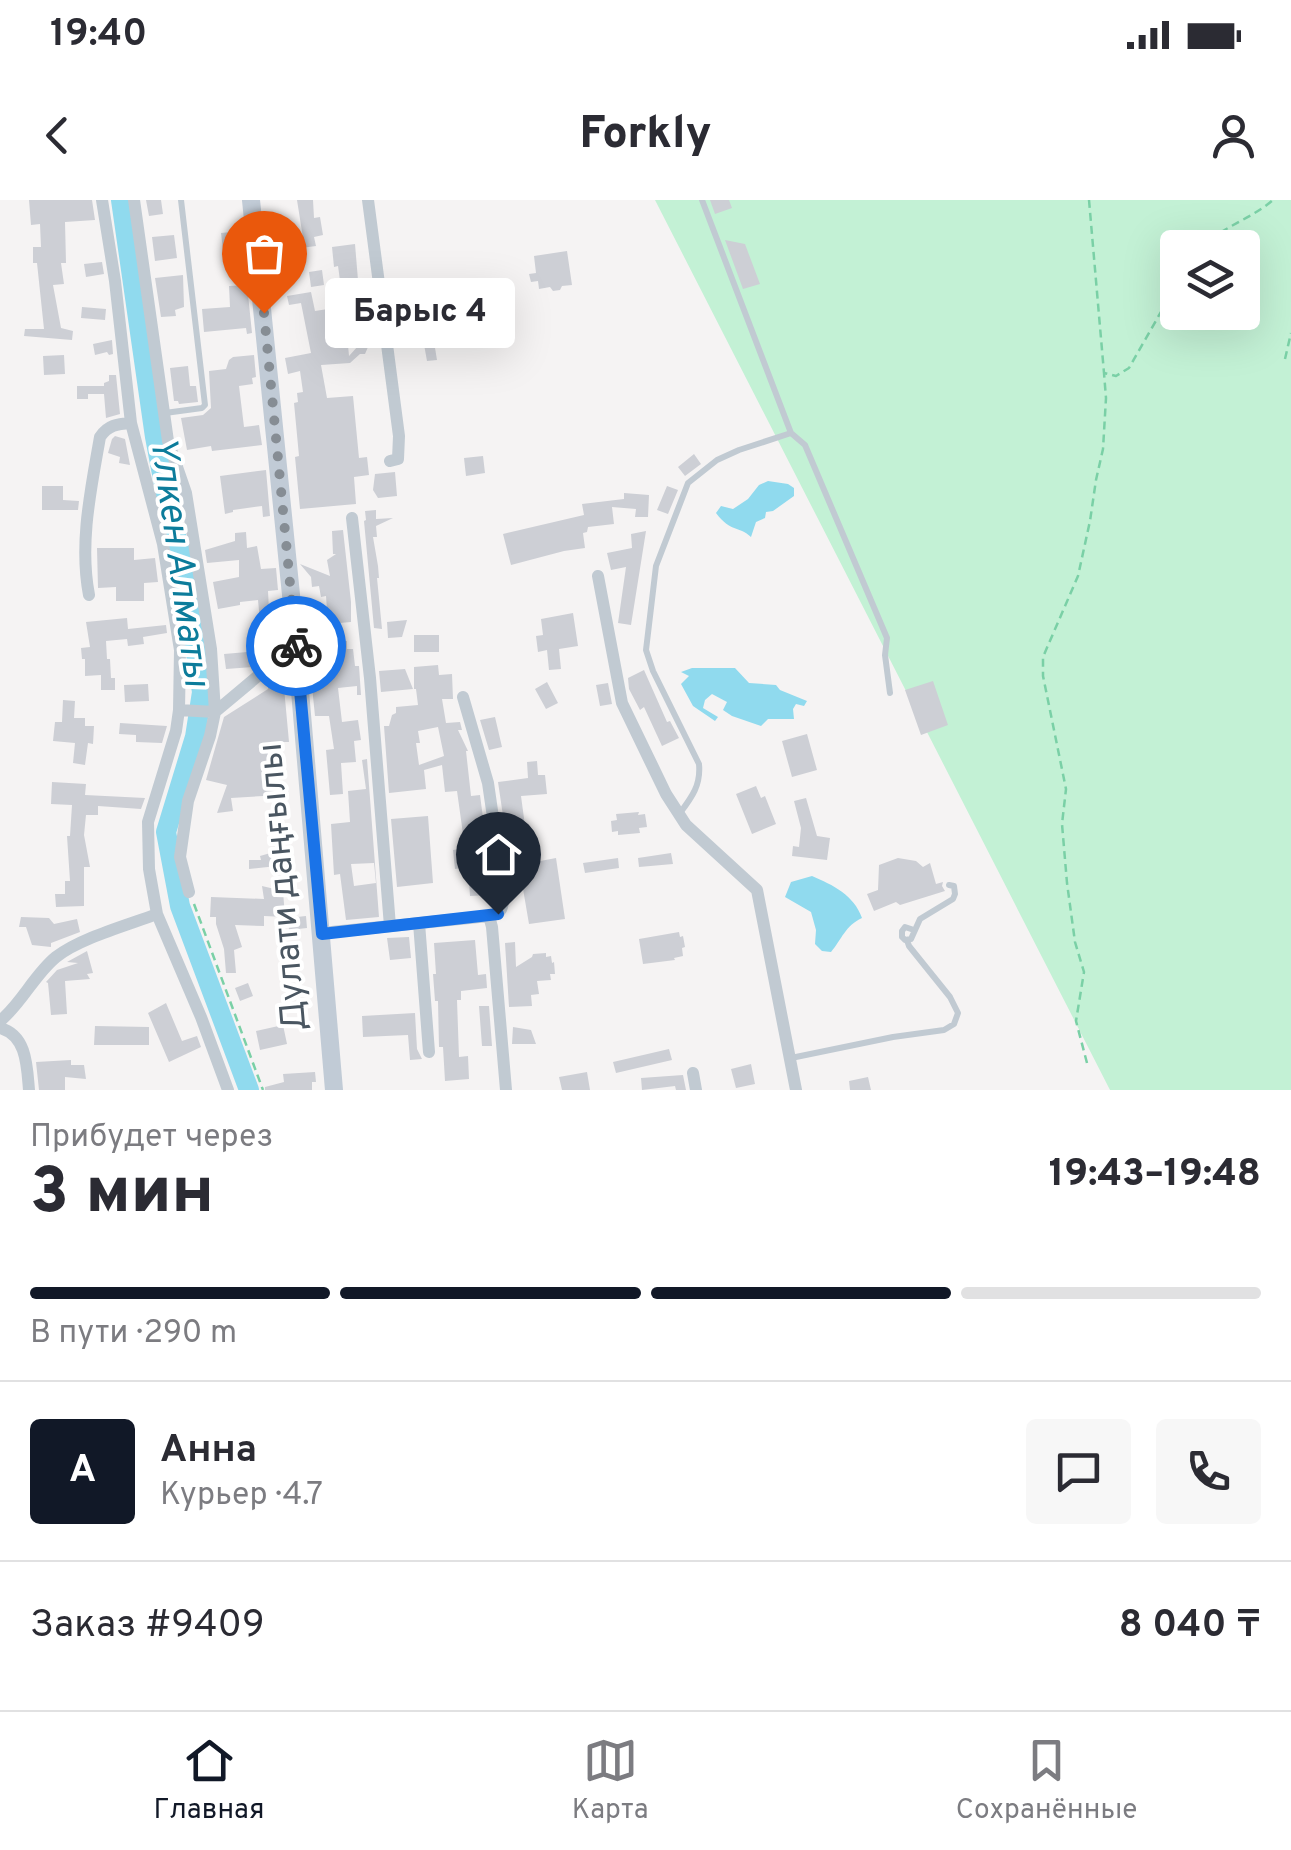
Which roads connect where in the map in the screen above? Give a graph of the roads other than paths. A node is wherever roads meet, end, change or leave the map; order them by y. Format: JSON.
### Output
{"nodes":[{"id":1,"x":102,"y":200,"type":"edge"},
{"id":2,"x":134,"y":200,"type":"edge"},
{"id":3,"x":181,"y":200,"type":"edge"},
{"id":4,"x":251,"y":200,"type":"edge"},
{"id":5,"x":368,"y":200,"type":"edge"},
{"id":6,"x":702,"y":200,"type":"edge"},
{"id":7,"x":164,"y":414,"type":"junction"},
{"id":8,"x":130,"y":423,"type":"junction"},
{"id":9,"x":792,"y":433,"type":"junction"},
{"id":10,"x":390,"y":461,"type":"dead end"},
{"id":11,"x":352,"y":518,"type":"dead end"},
{"id":12,"x":598,"y":576,"type":"dead end"},
{"id":13,"x":89,"y":595,"type":"dead end"},
{"id":14,"x":296,"y":644,"type":"junction"},
{"id":15,"x":890,"y":693,"type":"dead end"},
{"id":16,"x":462,"y":697,"type":"dead end"},
{"id":17,"x":183,"y":710,"type":"junction"},
{"id":18,"x":211,"y":711,"type":"junction"},
{"id":19,"x":679,"y":814,"type":"junction"},
{"id":20,"x":948,"y":885,"type":"dead end"},
{"id":21,"x":189,"y":892,"type":"road end"},
{"id":22,"x":157,"y":914,"type":"junction"},
{"id":23,"x":489,"y":916,"type":"junction"},
{"id":24,"x":419,"y":923,"type":"junction"},
{"id":25,"x":390,"y":926,"type":"junction"},
{"id":26,"x":322,"y":934,"type":"junction"},
{"id":27,"x":0,"y":1024,"type":"edge"},
{"id":28,"x":430,"y":1052,"type":"dead end"},
{"id":29,"x":790,"y":1058,"type":"junction"},
{"id":30,"x":694,"y":1072,"type":"dead end"},
{"id":31,"x":30,"y":1090,"type":"edge"},
{"id":32,"x":228,"y":1090,"type":"edge"},
{"id":33,"x":334,"y":1090,"type":"edge"},
{"id":34,"x":506,"y":1090,"type":"edge"},
{"id":35,"x":696,"y":1090,"type":"edge"},
{"id":36,"x":796,"y":1090,"type":"edge"}],
"edges":[{"from":1,"to":8,"type":"street"},
{"from":2,"to":7,"type":"street"},
{"from":3,"to":7,"type":"lane"},
{"from":4,"to":14,"type":"main road","name":"Дулати даңғылы"},
{"from":5,"to":10,"type":"street"},
{"from":6,"to":9,"type":"lane"},
{"from":7,"to":18,"type":"street"},
{"from":8,"to":13,"type":"street"},
{"from":8,"to":17,"type":"street"},
{"from":9,"to":15,"type":"lane"},
{"from":9,"to":19,"type":"lane"},
{"from":11,"to":25,"type":"street"},
{"from":12,"to":19,"type":"street"},
{"from":14,"to":18,"type":"street"},
{"from":14,"to":26,"type":"main road","name":"Дулати даңғылы"},
{"from":16,"to":23,"type":"street"},
{"from":17,"to":18,"type":"street"},
{"from":17,"to":22,"type":"street"},
{"from":18,"to":21,"type":"street"},
{"from":19,"to":29,"type":"street"},
{"from":20,"to":29,"type":"lane"},
{"from":22,"to":27,"type":"street"},
{"from":22,"to":32,"type":"street"},
{"from":23,"to":24,"type":"street"},
{"from":23,"to":34,"type":"street"},
{"from":24,"to":25,"type":"street"},
{"from":24,"to":28,"type":"street"},
{"from":25,"to":26,"type":"street"},
{"from":26,"to":33,"type":"main road","name":"Дулати даңғылы"},
{"from":27,"to":31,"type":"street"},
{"from":29,"to":36,"type":"street"},
{"from":30,"to":35,"type":"street"}]}
